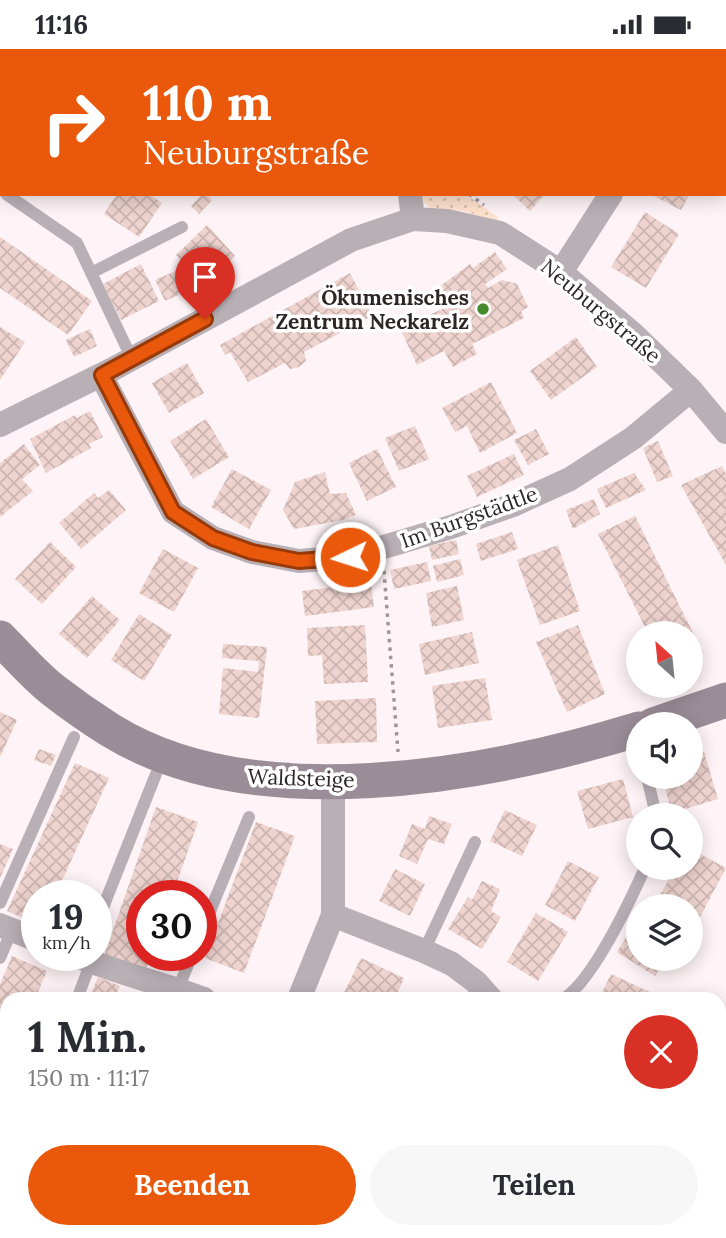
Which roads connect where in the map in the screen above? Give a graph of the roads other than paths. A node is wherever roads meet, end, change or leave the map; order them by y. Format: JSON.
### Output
{"nodes":[{"id":1,"x":9,"y":196,"type":"edge"},
{"id":2,"x":610,"y":196,"type":"edge"},
{"id":3,"x":411,"y":206,"type":"edge"},
{"id":4,"x":182,"y":227,"type":"dead end"},
{"id":5,"x":561,"y":272,"type":"junction"},
{"id":6,"x":91,"y":273,"type":"junction"},
{"id":7,"x":132,"y":359,"type":"junction"},
{"id":8,"x":102,"y":375,"type":"junction"},
{"id":9,"x":691,"y":390,"type":"junction"},
{"id":10,"x":0,"y":425,"type":"edge"},
{"id":11,"x":726,"y":432,"type":"edge"},
{"id":12,"x":0,"y":638,"type":"edge"},
{"id":13,"x":726,"y":700,"type":"edge"},
{"id":14,"x":691,"y":712,"type":"edge"},
{"id":15,"x":626,"y":733,"type":"edge"},
{"id":16,"x":74,"y":737,"type":"dead end"},
{"id":17,"x":156,"y":774,"type":"dead end"},
{"id":18,"x":333,"y":781,"type":"junction"},
{"id":19,"x":249,"y":817,"type":"dead end"},
{"id":20,"x":475,"y":842,"type":"dead end"},
{"id":21,"x":639,"y":880,"type":"edge"},
{"id":22,"x":112,"y":885,"type":"edge"},
{"id":23,"x":217,"y":894,"type":"edge"},
{"id":24,"x":0,"y":903,"type":"edge"},
{"id":25,"x":333,"y":915,"type":"junction"},
{"id":26,"x":6,"y":927,"type":"edge"},
{"id":27,"x":424,"y":951,"type":"junction"},
{"id":28,"x":0,"y":958,"type":"edge"},
{"id":29,"x":112,"y":969,"type":"edge"},
{"id":30,"x":81,"y":971,"type":"edge"},
{"id":31,"x":185,"y":971,"type":"edge"},
{"id":32,"x":178,"y":989,"type":"junction"},
{"id":33,"x":78,"y":992,"type":"edge"},
{"id":34,"x":186,"y":992,"type":"edge"},
{"id":35,"x":302,"y":992,"type":"edge"},
{"id":36,"x":485,"y":992,"type":"edge"},
{"id":37,"x":572,"y":992,"type":"edge"}],
"edges":[{"from":1,"to":6,"type":"lane"},
{"from":2,"to":5,"type":"street"},
{"from":3,"to":5,"type":"street","name":"Neuburgstraße"},
{"from":3,"to":7,"type":"street","name":"Neuburgstraße"},
{"from":4,"to":6,"type":"lane"},
{"from":5,"to":9,"type":"street","name":"Neuburgstraße"},
{"from":6,"to":7,"type":"lane"},
{"from":7,"to":8,"type":"street","name":"Neuburgstraße"},
{"from":8,"to":9,"type":"street","name":"Im Burgstädtle"},
{"from":8,"to":10,"type":"street","name":"Neuburgstraße"},
{"from":9,"to":11,"type":"street","name":"Neuburgstraße"},
{"from":12,"to":18,"type":"street","name":"Waldsteige"},
{"from":13,"to":14,"type":"street"},
{"from":15,"to":18,"type":"street","name":"Waldsteige"},
{"from":16,"to":24,"type":"lane"},
{"from":17,"to":22,"type":"lane"},
{"from":18,"to":25,"type":"street"},
{"from":19,"to":23,"type":"lane"},
{"from":20,"to":27,"type":"lane"},
{"from":21,"to":37,"type":"lane"},
{"from":25,"to":27,"type":"street"},
{"from":25,"to":35,"type":"street"},
{"from":26,"to":28,"type":"lane"},
{"from":27,"to":36,"type":"street"},
{"from":29,"to":32,"type":"street"},
{"from":30,"to":33,"type":"lane"},
{"from":31,"to":32,"type":"lane"},
{"from":32,"to":34,"type":"street"}]}
